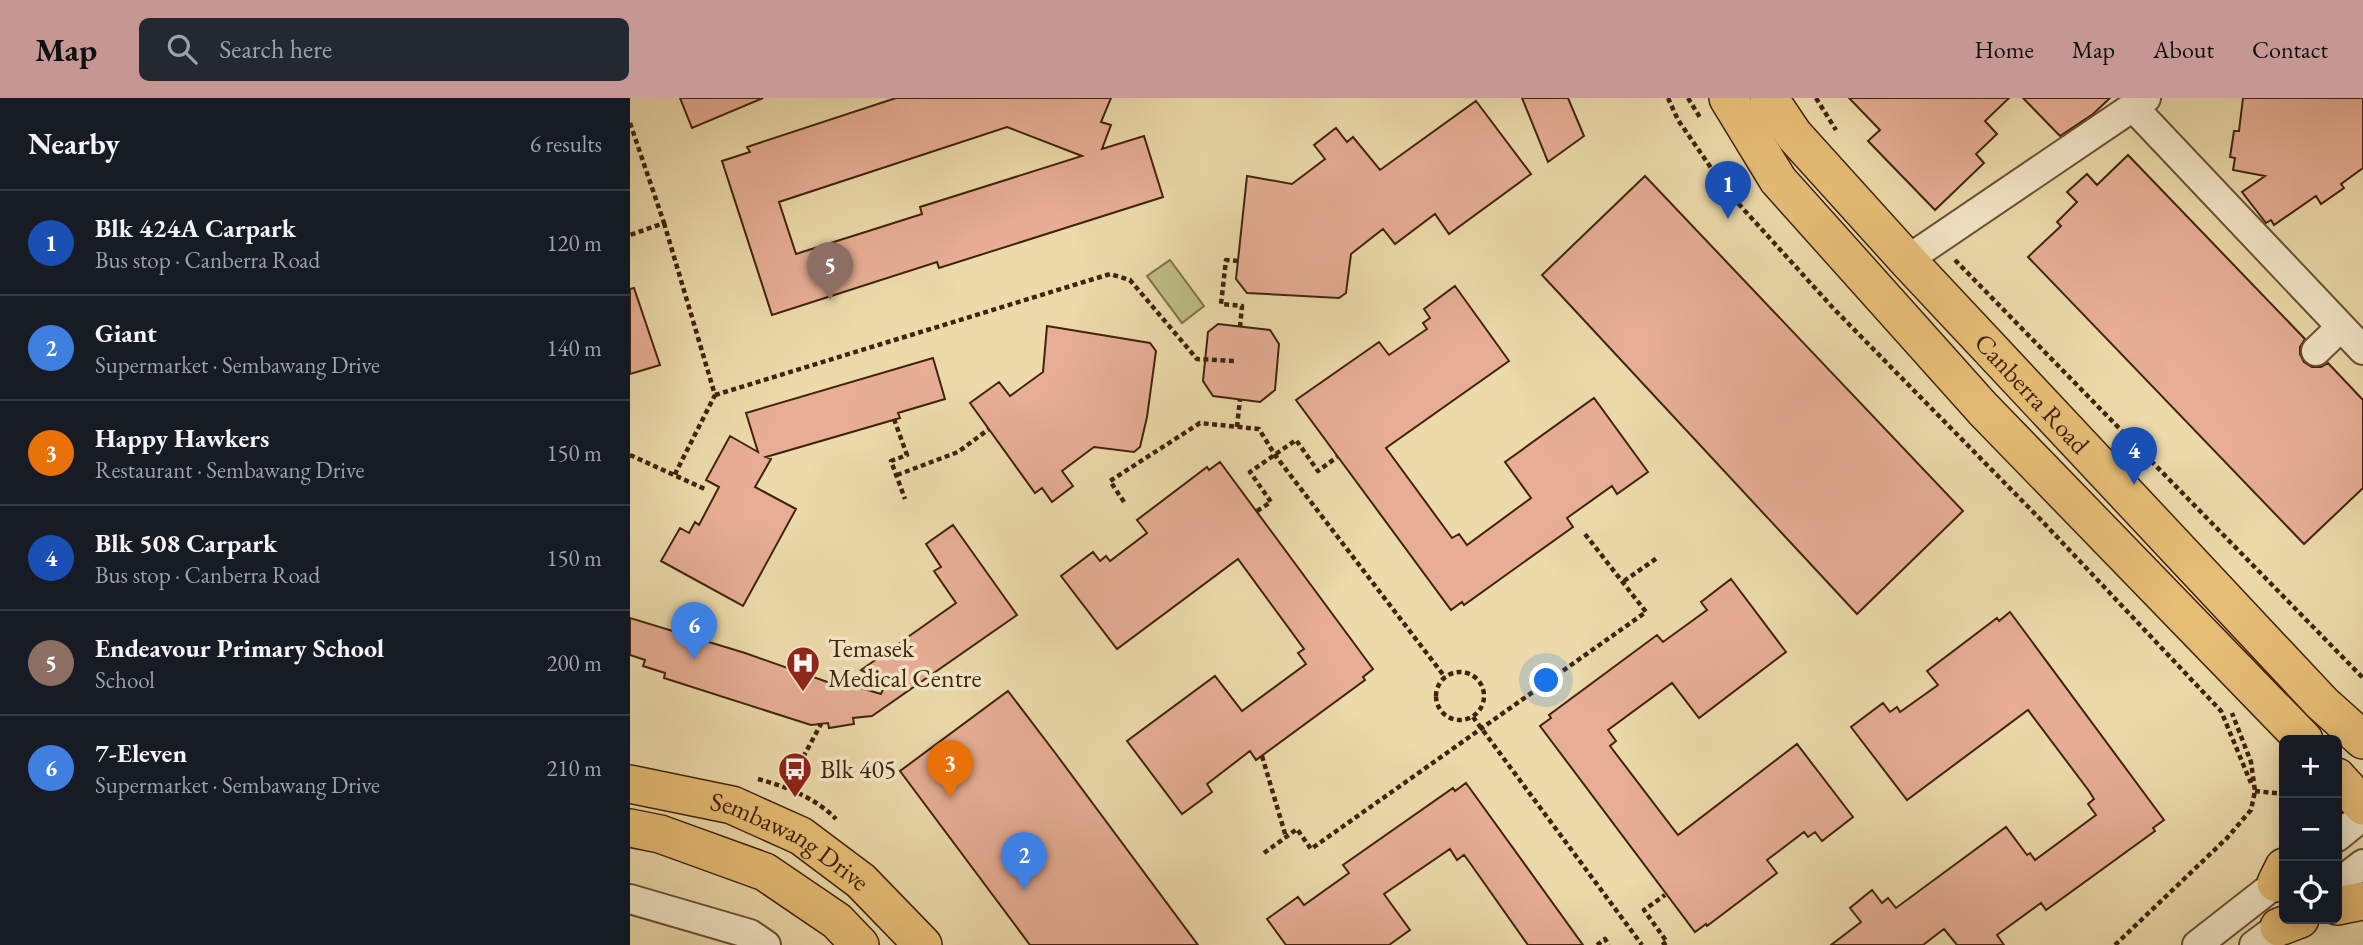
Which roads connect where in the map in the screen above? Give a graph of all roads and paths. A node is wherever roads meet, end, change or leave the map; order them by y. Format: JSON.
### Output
{"nodes":[{"id":1,"x":1668,"y":98,"type":"edge"},
{"id":2,"x":1688,"y":98,"type":"edge"},
{"id":3,"x":1728,"y":98,"type":"edge"},
{"id":4,"x":1769,"y":98,"type":"edge"},
{"id":5,"x":1816,"y":98,"type":"edge"},
{"id":6,"x":2140,"y":102,"type":"edge"},
{"id":7,"x":630,"y":123,"type":"edge"},
{"id":8,"x":1708,"y":129,"type":"dead end"},
{"id":9,"x":1837,"y":132,"type":"dead end"},
{"id":10,"x":664,"y":223,"type":"junction"},
{"id":11,"x":630,"y":235,"type":"edge"},
{"id":12,"x":1921,"y":250,"type":"junction"},
{"id":13,"x":1238,"y":261,"type":"dead end"},
{"id":14,"x":1240,"y":327,"type":"dead end"},
{"id":15,"x":2341,"y":327,"type":"junction"},
{"id":16,"x":2363,"y":350,"type":"edge"},
{"id":17,"x":2316,"y":351,"type":"dead end"},
{"id":18,"x":1236,"y":361,"type":"dead end"},
{"id":19,"x":715,"y":394,"type":"junction"},
{"id":20,"x":1240,"y":400,"type":"dead end"},
{"id":21,"x":894,"y":419,"type":"dead end"},
{"id":22,"x":1237,"y":427,"type":"junction"},
{"id":23,"x":989,"y":429,"type":"dead end"},
{"id":24,"x":630,"y":455,"type":"edge"},
{"id":25,"x":1275,"y":455,"type":"junction"},
{"id":26,"x":1337,"y":457,"type":"dead end"},
{"id":27,"x":674,"y":475,"type":"junction"},
{"id":28,"x":897,"y":475,"type":"junction"},
{"id":29,"x":708,"y":490,"type":"dead end"},
{"id":30,"x":905,"y":499,"type":"dead end"},
{"id":31,"x":1124,"y":502,"type":"dead end"},
{"id":32,"x":1258,"y":511,"type":"dead end"},
{"id":33,"x":1586,"y":534,"type":"dead end"},
{"id":34,"x":1657,"y":558,"type":"dead end"},
{"id":35,"x":1624,"y":581,"type":"junction"},
{"id":36,"x":1445,"y":677,"type":"junction"},
{"id":37,"x":2363,"y":677,"type":"edge"},
{"id":38,"x":2322,"y":703,"type":"junction"},
{"id":39,"x":2230,"y":709,"type":"dead end"},
{"id":40,"x":2363,"y":711,"type":"edge"},
{"id":41,"x":1473,"y":717,"type":"junction"},
{"id":42,"x":821,"y":724,"type":"dead end"},
{"id":43,"x":1482,"y":728,"type":"junction"},
{"id":44,"x":2294,"y":734,"type":"edge"},
{"id":45,"x":2363,"y":740,"type":"edge"},
{"id":46,"x":1262,"y":756,"type":"dead end"},
{"id":47,"x":2342,"y":782,"type":"edge"},
{"id":48,"x":630,"y":784,"type":"edge"},
{"id":49,"x":2255,"y":791,"type":"junction"},
{"id":50,"x":2279,"y":793,"type":"edge"},
{"id":51,"x":795,"y":799,"type":"dead end"},
{"id":52,"x":2363,"y":806,"type":"edge"},
{"id":53,"x":2363,"y":816,"type":"edge"},
{"id":54,"x":630,"y":828,"type":"edge"},
{"id":55,"x":2342,"y":833,"type":"edge"},
{"id":56,"x":1286,"y":837,"type":"junction"},
{"id":57,"x":1264,"y":853,"type":"dead end"},
{"id":58,"x":2363,"y":864,"type":"edge"},
{"id":59,"x":2279,"y":878,"type":"edge"},
{"id":60,"x":2342,"y":880,"type":"edge"},
{"id":61,"x":1665,"y":895,"type":"dead end"},
{"id":62,"x":630,"y":899,"type":"edge"},
{"id":63,"x":2363,"y":901,"type":"edge"},
{"id":64,"x":2342,"y":905,"type":"edge"},
{"id":65,"x":766,"y":945,"type":"edge"},
{"id":66,"x":860,"y":945,"type":"edge"},
{"id":67,"x":923,"y":945,"type":"edge"},
{"id":68,"x":1597,"y":945,"type":"edge"},
{"id":69,"x":1609,"y":945,"type":"edge"},
{"id":70,"x":1642,"y":945,"type":"edge"},
{"id":71,"x":1662,"y":945,"type":"edge"},
{"id":72,"x":2115,"y":945,"type":"edge"},
{"id":73,"x":2197,"y":945,"type":"edge"}],
"edges":[{"from":1,"to":49,"type":"path"},
{"from":2,"to":8,"type":"path"},
{"from":3,"to":44,"type":"main road","name":"Canberra Road"},
{"from":4,"to":12,"type":"main road","name":"Canberra Road"},
{"from":5,"to":9,"type":"path"},
{"from":6,"to":12,"type":"street"},
{"from":6,"to":15,"type":"street"},
{"from":7,"to":10,"type":"path"},
{"from":10,"to":11,"type":"path"},
{"from":10,"to":19,"type":"path"},
{"from":12,"to":37,"type":"path"},
{"from":12,"to":38,"type":"main road","name":"Canberra Road"},
{"from":13,"to":14,"type":"path"},
{"from":15,"to":16,"type":"street"},
{"from":15,"to":17,"type":"street"},
{"from":18,"to":19,"type":"path"},
{"from":19,"to":27,"type":"path"},
{"from":20,"to":22,"type":"path"},
{"from":21,"to":28,"type":"path"},
{"from":22,"to":25,"type":"path"},
{"from":22,"to":31,"type":"path"},
{"from":23,"to":28,"type":"path"},
{"from":24,"to":27,"type":"path"},
{"from":25,"to":26,"type":"path"},
{"from":25,"to":32,"type":"path"},
{"from":25,"to":36,"type":"path"},
{"from":27,"to":29,"type":"path"},
{"from":28,"to":30,"type":"path"},
{"from":33,"to":35,"type":"path"},
{"from":34,"to":35,"type":"path"},
{"from":35,"to":43,"type":"path"},
{"from":36,"to":41,"type":"path"},
{"from":36,"to":41,"type":"path"},
{"from":38,"to":40,"type":"main road"},
{"from":38,"to":45,"type":"main road","name":"Canberra Road"},
{"from":39,"to":49,"type":"path"},
{"from":41,"to":43,"type":"path"},
{"from":42,"to":51,"type":"path"},
{"from":43,"to":56,"type":"path"},
{"from":43,"to":70,"type":"path"},
{"from":46,"to":56,"type":"path"},
{"from":47,"to":52,"type":"main road"},
{"from":48,"to":67,"type":"main road","name":"Sembawang Drive"},
{"from":49,"to":50,"type":"path"},
{"from":49,"to":72,"type":"path"},
{"from":53,"to":55,"type":"street"},
{"from":54,"to":66,"type":"main road","name":"Sembawang Drive"},
{"from":56,"to":57,"type":"path"},
{"from":58,"to":60,"type":"street"},
{"from":59,"to":73,"type":"street"},
{"from":61,"to":71,"type":"path"},
{"from":62,"to":65,"type":"street"},
{"from":63,"to":64,"type":"main road"},
{"from":68,"to":69,"type":"path"}]}
